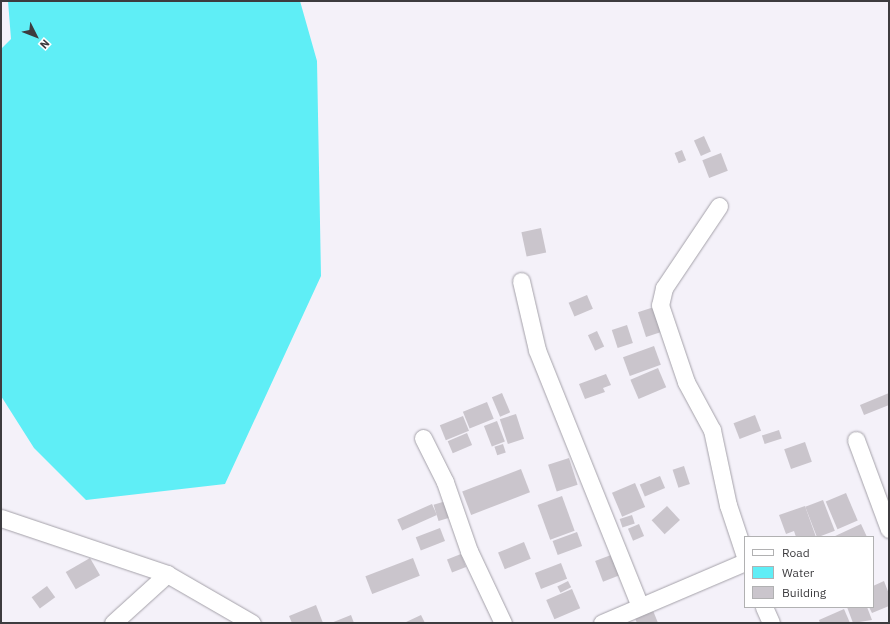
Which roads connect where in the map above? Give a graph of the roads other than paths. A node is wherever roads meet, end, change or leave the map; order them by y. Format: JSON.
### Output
{"nodes":[{"id":1,"x":718,"y":206,"type":"dead end"},
{"id":2,"x":521,"y":281,"type":"dead end"},
{"id":3,"x":424,"y":438,"type":"dead end"},
{"id":4,"x":856,"y":440,"type":"dead end"},
{"id":5,"x":1,"y":518,"type":"edge"},
{"id":6,"x":889,"y":529,"type":"edge"},
{"id":7,"x":744,"y":553,"type":"edge"},
{"id":8,"x":744,"y":562,"type":"edge"},
{"id":9,"x":167,"y":574,"type":"junction"},
{"id":10,"x":640,"y":606,"type":"junction"},
{"id":11,"x":764,"y":608,"type":"edge"},
{"id":12,"x":112,"y":623,"type":"edge"},
{"id":13,"x":252,"y":623,"type":"edge"},
{"id":14,"x":503,"y":623,"type":"edge"},
{"id":15,"x":602,"y":623,"type":"edge"},
{"id":16,"x":770,"y":623,"type":"edge"}],
"edges":[{"from":1,"to":7,"type":"street"},
{"from":2,"to":10,"type":"street"},
{"from":3,"to":14,"type":"street"},
{"from":4,"to":6,"type":"street"},
{"from":5,"to":9,"type":"street"},
{"from":8,"to":10,"type":"street"},
{"from":9,"to":12,"type":"street"},
{"from":9,"to":13,"type":"street"},
{"from":10,"to":15,"type":"street"},
{"from":11,"to":16,"type":"street"}]}
